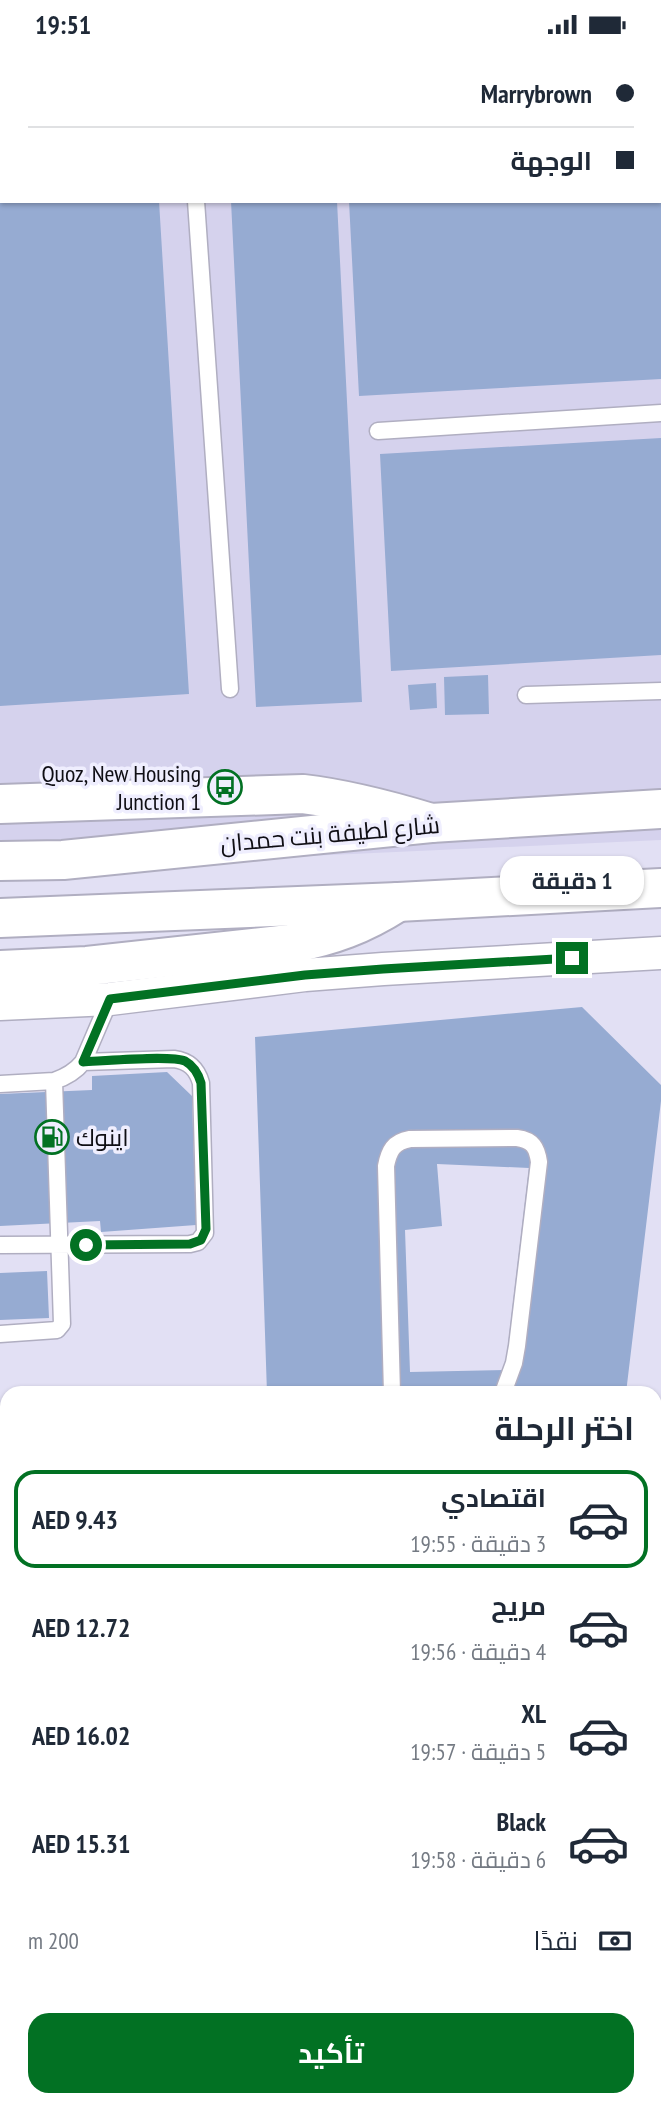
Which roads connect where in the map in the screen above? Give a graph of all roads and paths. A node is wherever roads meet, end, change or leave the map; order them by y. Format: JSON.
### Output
{"nodes":[{"id":1,"x":196,"y":203,"type":"edge"},
{"id":2,"x":661,"y":413,"type":"edge"},
{"id":3,"x":378,"y":431,"type":"dead end"},
{"id":4,"x":230,"y":689,"type":"dead end"},
{"id":5,"x":661,"y":691,"type":"edge"},
{"id":6,"x":526,"y":695,"type":"dead end"},
{"id":7,"x":0,"y":804,"type":"edge"},
{"id":8,"x":661,"y":809,"type":"edge"},
{"id":9,"x":431,"y":823,"type":"junction"},
{"id":10,"x":0,"y":861,"type":"edge"},
{"id":11,"x":661,"y":888,"type":"edge"},
{"id":12,"x":398,"y":902,"type":"junction"},
{"id":13,"x":0,"y":918,"type":"edge"},
{"id":14,"x":658,"y":956,"type":"edge"},
{"id":15,"x":0,"y":970,"type":"edge"},
{"id":16,"x":110,"y":999,"type":"junction"},
{"id":17,"x":0,"y":1004,"type":"edge"},
{"id":18,"x":83,"y":1062,"type":"junction"},
{"id":19,"x":54,"y":1081,"type":"junction"},
{"id":20,"x":0,"y":1084,"type":"edge"},
{"id":21,"x":0,"y":1245,"type":"edge"},
{"id":22,"x":60,"y":1245,"type":"junction"},
{"id":23,"x":0,"y":1334,"type":"edge"},
{"id":24,"x":392,"y":1386,"type":"edge"},
{"id":25,"x":506,"y":1386,"type":"edge"}],
"edges":[{"from":1,"to":4,"type":"lane"},
{"from":2,"to":3,"type":"lane"},
{"from":5,"to":6,"type":"lane"},
{"from":7,"to":9,"type":"main road"},
{"from":8,"to":9,"type":"main road","name":"شارع لطيفة بنت حمدان"},
{"from":9,"to":10,"type":"main road","name":"شارع لطيفة بنت حمدان"},
{"from":11,"to":12,"type":"main road"},
{"from":12,"to":13,"type":"main road"},
{"from":12,"to":15,"type":"main road"},
{"from":14,"to":16,"type":"street"},
{"from":16,"to":17,"type":"street"},
{"from":16,"to":18,"type":"lane"},
{"from":18,"to":19,"type":"lane"},
{"from":18,"to":22,"type":"lane"},
{"from":19,"to":20,"type":"lane"},
{"from":19,"to":22,"type":"lane"},
{"from":21,"to":22,"type":"lane"},
{"from":22,"to":23,"type":"lane"},
{"from":24,"to":25,"type":"lane"}]}
